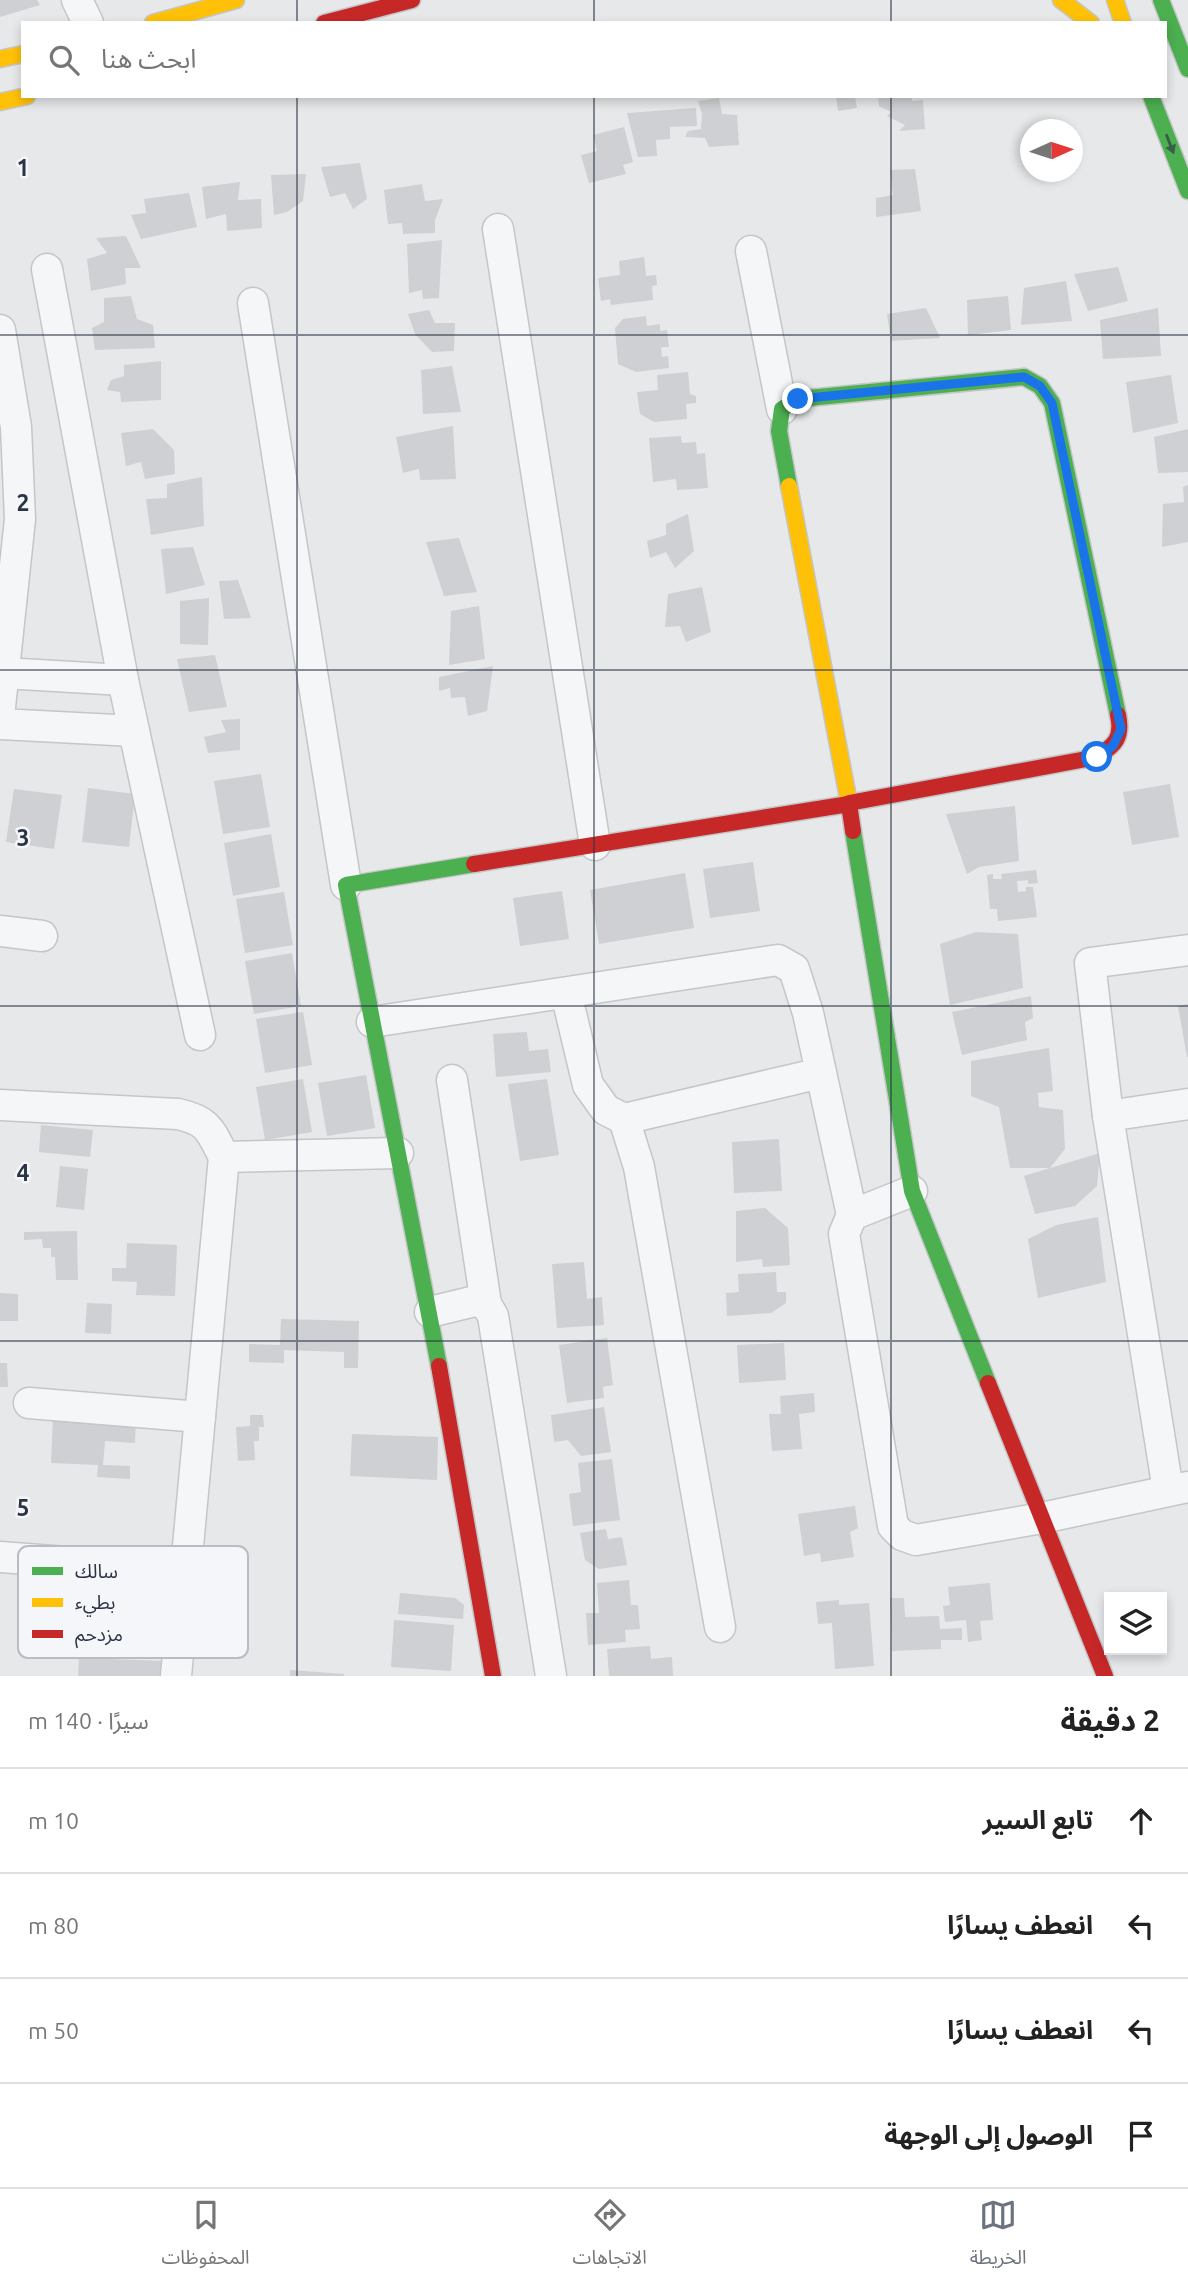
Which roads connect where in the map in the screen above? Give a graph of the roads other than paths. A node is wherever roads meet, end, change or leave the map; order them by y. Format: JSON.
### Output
{"nodes":[{"id":1,"x":77,"y":0,"type":"edge"},
{"id":2,"x":236,"y":0,"type":"edge"},
{"id":3,"x":412,"y":0,"type":"edge"},
{"id":4,"x":1061,"y":0,"type":"edge"},
{"id":5,"x":1115,"y":0,"type":"edge"},
{"id":6,"x":1161,"y":0,"type":"edge"},
{"id":7,"x":87,"y":21,"type":"edge"},
{"id":8,"x":160,"y":21,"type":"edge"},
{"id":9,"x":332,"y":21,"type":"edge"},
{"id":10,"x":1088,"y":21,"type":"edge"},
{"id":11,"x":1122,"y":21,"type":"edge"},
{"id":12,"x":21,"y":54,"type":"edge"},
{"id":13,"x":0,"y":59,"type":"edge"},
{"id":14,"x":1188,"y":69,"type":"edge"},
{"id":15,"x":21,"y":97,"type":"edge"},
{"id":16,"x":1152,"y":98,"type":"edge"},
{"id":17,"x":0,"y":102,"type":"edge"},
{"id":18,"x":1188,"y":191,"type":"edge"},
{"id":19,"x":498,"y":229,"type":"dead end"},
{"id":20,"x":751,"y":251,"type":"dead end"},
{"id":21,"x":47,"y":269,"type":"dead end"},
{"id":22,"x":253,"y":303,"type":"dead end"},
{"id":23,"x":0,"y":330,"type":"edge"},
{"id":24,"x":782,"y":410,"type":"junction"},
{"id":25,"x":4,"y":673,"type":"junction"},
{"id":26,"x":123,"y":680,"type":"junction"},
{"id":27,"x":0,"y":706,"type":"edge"},
{"id":28,"x":0,"y":724,"type":"edge"},
{"id":29,"x":134,"y":731,"type":"junction"},
{"id":30,"x":849,"y":804,"type":"junction"},
{"id":31,"x":596,"y":845,"type":"junction"},
{"id":32,"x":346,"y":885,"type":"junction"},
{"id":33,"x":0,"y":930,"type":"edge"},
{"id":34,"x":42,"y":936,"type":"dead end"},
{"id":35,"x":1188,"y":950,"type":"edge"},
{"id":36,"x":566,"y":993,"type":"junction"},
{"id":37,"x":372,"y":1022,"type":"junction"},
{"id":38,"x":200,"y":1035,"type":"dead end"},
{"id":39,"x":821,"y":1073,"type":"junction"},
{"id":40,"x":452,"y":1080,"type":"dead end"},
{"id":41,"x":1188,"y":1104,"type":"edge"},
{"id":42,"x":0,"y":1105,"type":"edge"},
{"id":43,"x":1108,"y":1116,"type":"junction"},
{"id":44,"x":624,"y":1119,"type":"junction"},
{"id":45,"x":398,"y":1153,"type":"junction"},
{"id":46,"x":224,"y":1157,"type":"junction"},
{"id":47,"x":912,"y":1191,"type":"junction"},
{"id":48,"x":852,"y":1215,"type":"junction"},
{"id":49,"x":486,"y":1304,"type":"junction"},
{"id":50,"x":430,"y":1312,"type":"junction"},
{"id":51,"x":29,"y":1403,"type":"dead end"},
{"id":52,"x":200,"y":1417,"type":"junction"},
{"id":53,"x":1178,"y":1489,"type":"edge"},
{"id":54,"x":1042,"y":1518,"type":"junction"},
{"id":55,"x":188,"y":1546,"type":"edge"},
{"id":56,"x":0,"y":1557,"type":"edge"},
{"id":57,"x":18,"y":1558,"type":"edge"},
{"id":58,"x":720,"y":1628,"type":"dead end"},
{"id":59,"x":178,"y":1658,"type":"edge"},
{"id":60,"x":176,"y":1676,"type":"edge"},
{"id":61,"x":493,"y":1676,"type":"edge"},
{"id":62,"x":551,"y":1676,"type":"edge"},
{"id":63,"x":1105,"y":1676,"type":"edge"}],
"edges":[{"from":1,"to":7,"type":"street"},
{"from":2,"to":8,"type":"main road"},
{"from":3,"to":9,"type":"main road"},
{"from":4,"to":10,"type":"main road"},
{"from":5,"to":11,"type":"main road"},
{"from":6,"to":14,"type":"main road"},
{"from":12,"to":13,"type":"main road"},
{"from":15,"to":17,"type":"main road"},
{"from":16,"to":18,"type":"main road","one_way":true},
{"from":19,"to":31,"type":"street"},
{"from":20,"to":24,"type":"street"},
{"from":21,"to":26,"type":"street"},
{"from":22,"to":32,"type":"street"},
{"from":23,"to":25,"type":"street"},
{"from":24,"to":30,"type":"main road"},
{"from":24,"to":30,"type":"main road"},
{"from":25,"to":26,"type":"street"},
{"from":25,"to":27,"type":"street"},
{"from":26,"to":29,"type":"street"},
{"from":28,"to":29,"type":"street"},
{"from":29,"to":38,"type":"street"},
{"from":30,"to":31,"type":"main road"},
{"from":30,"to":47,"type":"main road"},
{"from":31,"to":32,"type":"main road"},
{"from":32,"to":37,"type":"main road"},
{"from":33,"to":34,"type":"street"},
{"from":35,"to":43,"type":"street"},
{"from":36,"to":37,"type":"street"},
{"from":36,"to":39,"type":"street"},
{"from":36,"to":44,"type":"street"},
{"from":37,"to":45,"type":"main road"},
{"from":39,"to":44,"type":"street"},
{"from":39,"to":48,"type":"street"},
{"from":40,"to":49,"type":"street"},
{"from":41,"to":43,"type":"street"},
{"from":42,"to":46,"type":"street"},
{"from":43,"to":53,"type":"street"},
{"from":44,"to":58,"type":"street"},
{"from":45,"to":46,"type":"street"},
{"from":45,"to":50,"type":"main road"},
{"from":46,"to":52,"type":"street"},
{"from":47,"to":48,"type":"street"},
{"from":47,"to":54,"type":"main road"},
{"from":48,"to":54,"type":"street"},
{"from":49,"to":50,"type":"street"},
{"from":49,"to":62,"type":"street"},
{"from":50,"to":61,"type":"main road"},
{"from":51,"to":52,"type":"street"},
{"from":52,"to":55,"type":"street"},
{"from":53,"to":54,"type":"street"},
{"from":54,"to":63,"type":"main road"},
{"from":56,"to":57,"type":"street"},
{"from":59,"to":60,"type":"street"}]}
